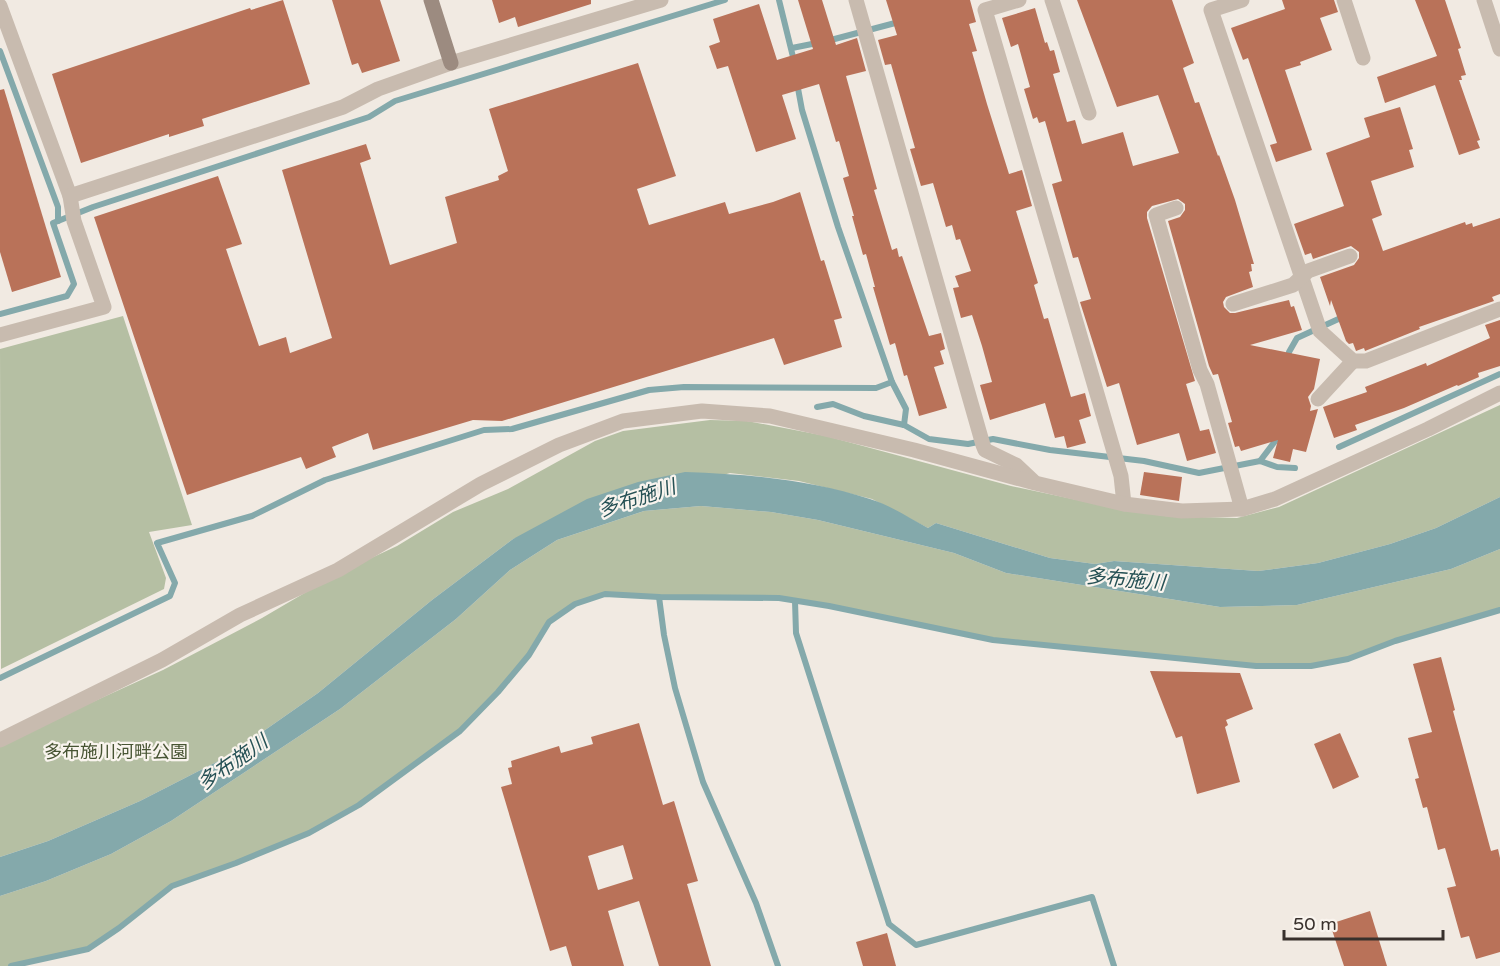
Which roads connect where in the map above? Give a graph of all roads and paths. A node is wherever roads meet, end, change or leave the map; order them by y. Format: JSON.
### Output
{"nodes":[{"id":1,"x":431,"y":0,"type":"edge"},
{"id":2,"x":661,"y":0,"type":"edge"},
{"id":3,"x":856,"y":0,"type":"edge"},
{"id":4,"x":1019,"y":0,"type":"edge"},
{"id":5,"x":1052,"y":0,"type":"edge"},
{"id":6,"x":1242,"y":0,"type":"edge"},
{"id":7,"x":1344,"y":0,"type":"edge"},
{"id":8,"x":1484,"y":0,"type":"edge"},
{"id":9,"x":983,"y":4,"type":"edge"},
{"id":10,"x":1209,"y":5,"type":"edge"},
{"id":11,"x":0,"y":6,"type":"edge"},
{"id":12,"x":1500,"y":49,"type":"edge"},
{"id":13,"x":1364,"y":58,"type":"dead end"},
{"id":14,"x":451,"y":63,"type":"junction"},
{"id":15,"x":1089,"y":113,"type":"dead end"},
{"id":16,"x":72,"y":208,"type":"junction"},
{"id":17,"x":1176,"y":208,"type":"dead end"},
{"id":18,"x":1350,"y":256,"type":"dead end"},
{"id":19,"x":1302,"y":277,"type":"junction"},
{"id":20,"x":1233,"y":304,"type":"dead end"},
{"id":21,"x":1500,"y":309,"type":"edge"},
{"id":22,"x":0,"y":335,"type":"edge"},
{"id":23,"x":1353,"y":361,"type":"junction"},
{"id":24,"x":1500,"y":393,"type":"edge"},
{"id":25,"x":1318,"y":399,"type":"dead end"},
{"id":26,"x":1035,"y":483,"type":"junction"},
{"id":27,"x":1124,"y":504,"type":"junction"},
{"id":28,"x":1242,"y":509,"type":"junction"},
{"id":29,"x":0,"y":740,"type":"edge"}],
"edges":[{"from":1,"to":14,"type":"street"},
{"from":2,"to":14,"type":"street"},
{"from":3,"to":26,"type":"street"},
{"from":4,"to":9,"type":"street"},
{"from":5,"to":15,"type":"street"},
{"from":6,"to":10,"type":"street"},
{"from":7,"to":13,"type":"street"},
{"from":8,"to":12,"type":"street"},
{"from":9,"to":27,"type":"street"},
{"from":10,"to":19,"type":"street"},
{"from":11,"to":16,"type":"street"},
{"from":14,"to":16,"type":"street"},
{"from":16,"to":22,"type":"street"},
{"from":17,"to":28,"type":"street"},
{"from":18,"to":19,"type":"street"},
{"from":19,"to":20,"type":"street"},
{"from":19,"to":23,"type":"street"},
{"from":21,"to":23,"type":"street"},
{"from":23,"to":25,"type":"street"},
{"from":24,"to":28,"type":"street"},
{"from":26,"to":27,"type":"street"},
{"from":26,"to":29,"type":"street"},
{"from":27,"to":28,"type":"street"}]}
